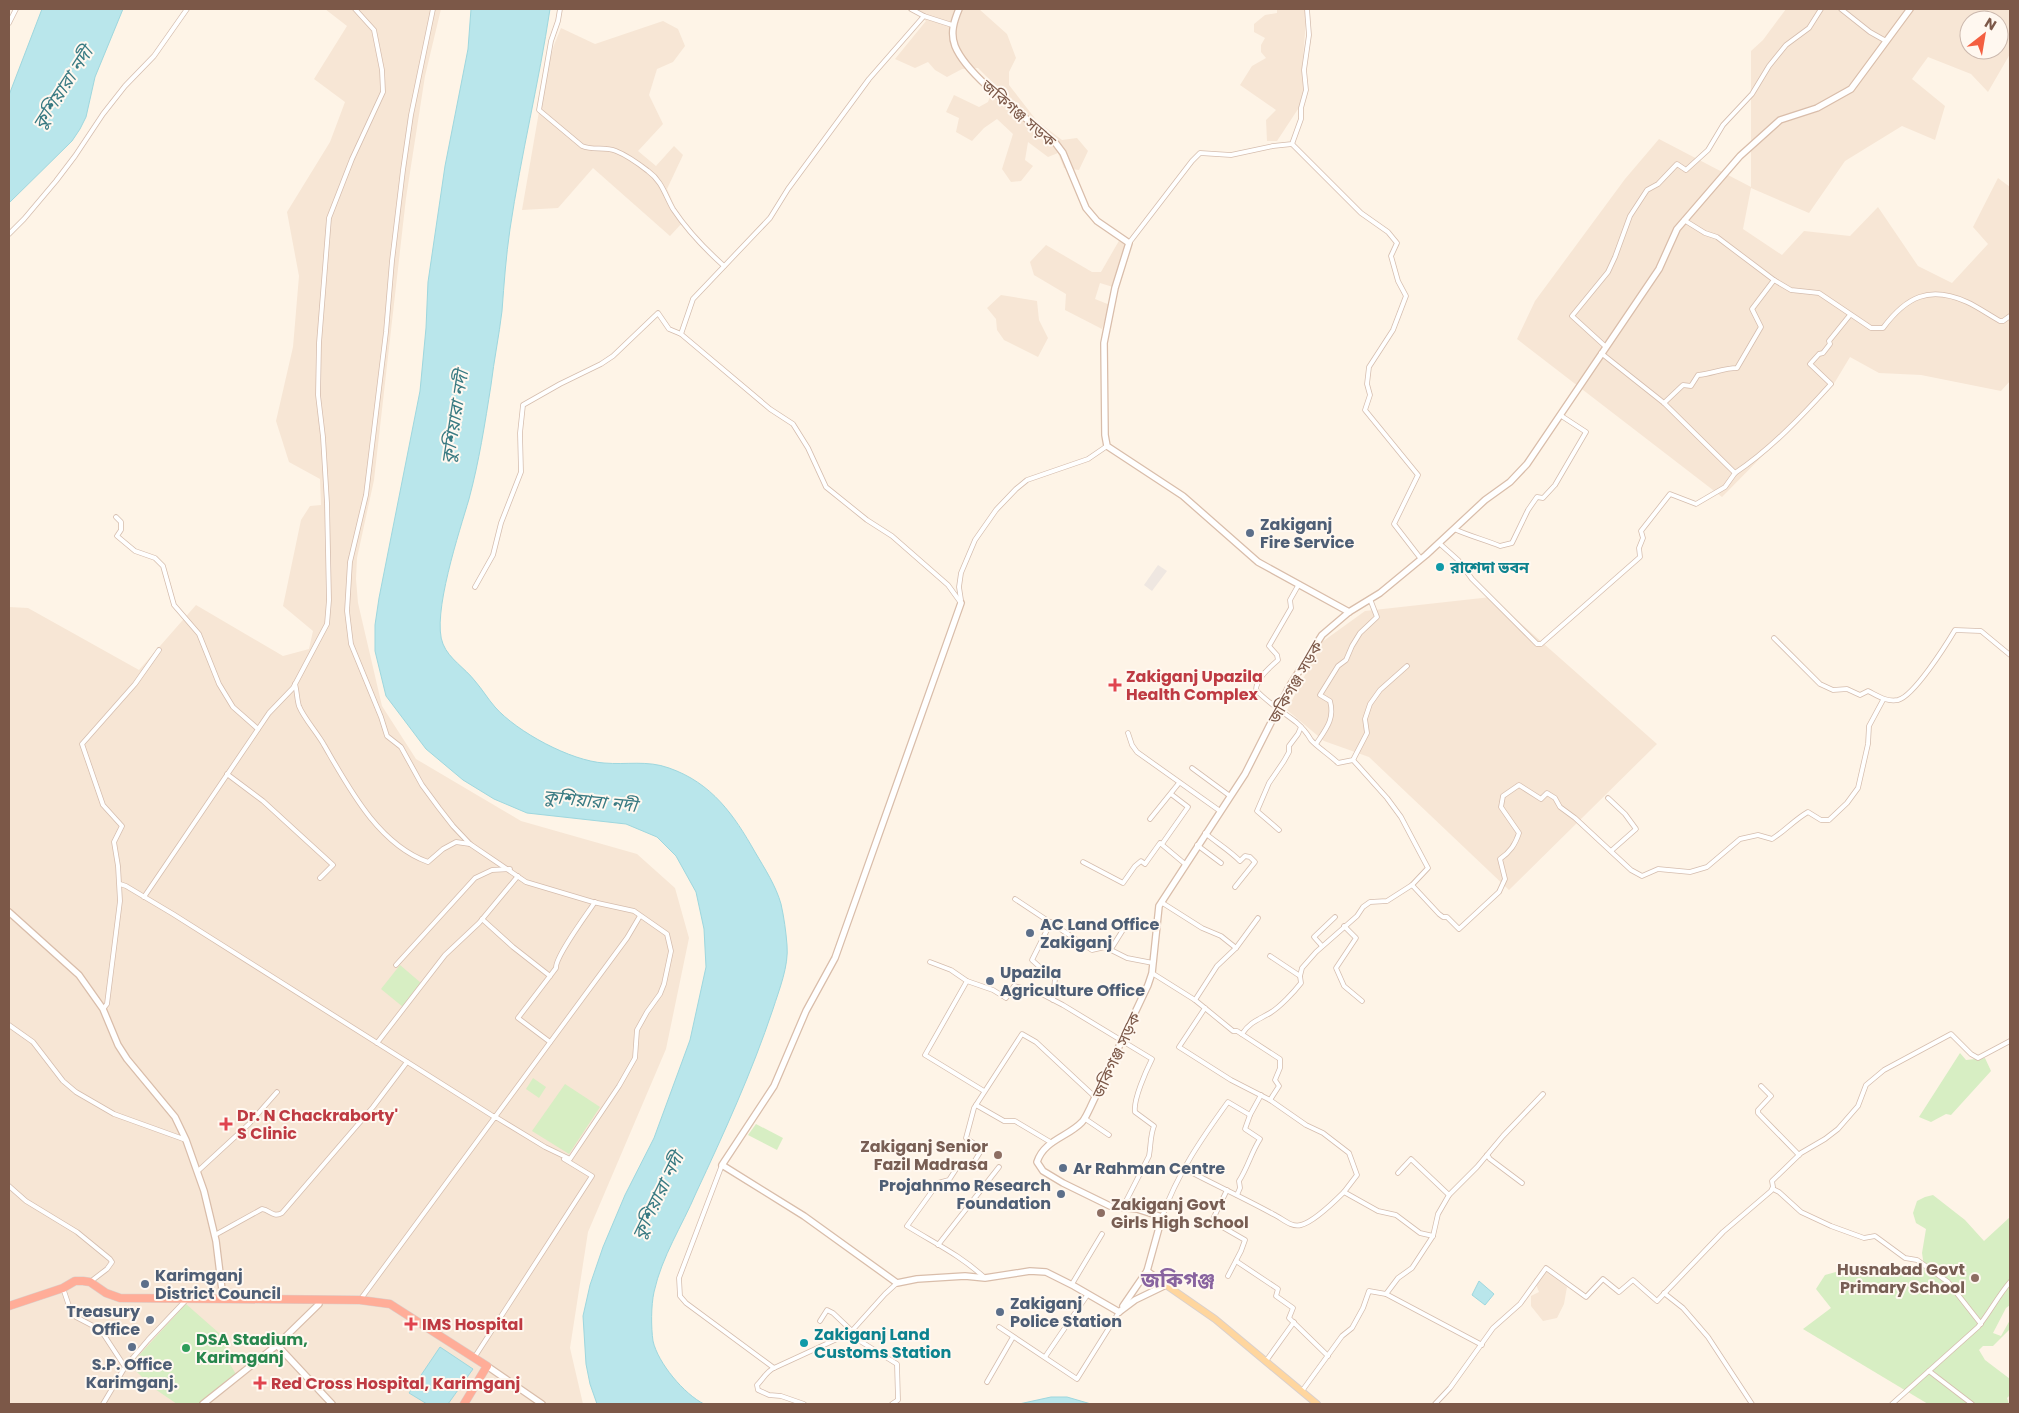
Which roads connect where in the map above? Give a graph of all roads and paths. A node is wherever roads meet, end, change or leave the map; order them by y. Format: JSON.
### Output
{"nodes":[{"id":1,"x":16,"y":9,"type":"edge"},
{"id":2,"x":187,"y":9,"type":"edge"},
{"id":3,"x":355,"y":9,"type":"edge"},
{"id":4,"x":434,"y":9,"type":"edge"},
{"id":5,"x":560,"y":9,"type":"edge"},
{"id":6,"x":912,"y":9,"type":"edge"},
{"id":7,"x":958,"y":9,"type":"edge"},
{"id":8,"x":1307,"y":9,"type":"edge"},
{"id":9,"x":1821,"y":9,"type":"edge"},
{"id":10,"x":1841,"y":9,"type":"edge"},
{"id":11,"x":1910,"y":9,"type":"edge"},
{"id":12,"x":924,"y":16,"type":"junction"},
{"id":13,"x":9,"y":23,"type":"edge"},
{"id":14,"x":952,"y":25,"type":"junction"},
{"id":15,"x":1886,"y":41,"type":"junction"},
{"id":16,"x":1292,"y":144,"type":"junction"},
{"id":17,"x":1684,"y":220,"type":"junction"},
{"id":18,"x":9,"y":234,"type":"edge"},
{"id":19,"x":1129,"y":243,"type":"junction"},
{"id":20,"x":724,"y":266,"type":"junction"},
{"id":21,"x":1774,"y":280,"type":"junction"},
{"id":22,"x":1850,"y":315,"type":"junction"},
{"id":23,"x":2010,"y":316,"type":"edge"},
{"id":24,"x":680,"y":334,"type":"junction"},
{"id":25,"x":1606,"y":347,"type":"junction"},
{"id":26,"x":1602,"y":353,"type":"junction"},
{"id":27,"x":1664,"y":403,"type":"junction"},
{"id":28,"x":1560,"y":415,"type":"junction"},
{"id":29,"x":1107,"y":446,"type":"junction"},
{"id":30,"x":1735,"y":473,"type":"junction"},
{"id":31,"x":116,"y":517,"type":"dead end"},
{"id":32,"x":1454,"y":529,"type":"junction"},
{"id":33,"x":1439,"y":543,"type":"junction"},
{"id":34,"x":1421,"y":559,"type":"junction"},
{"id":35,"x":1299,"y":584,"type":"junction"},
{"id":36,"x":475,"y":587,"type":"dead end"},
{"id":37,"x":1370,"y":600,"type":"junction"},
{"id":38,"x":961,"y":602,"type":"junction"},
{"id":39,"x":1349,"y":612,"type":"junction"},
{"id":40,"x":1774,"y":638,"type":"dead end"},
{"id":41,"x":159,"y":650,"type":"dead end"},
{"id":42,"x":2010,"y":655,"type":"edge"},
{"id":43,"x":1407,"y":666,"type":"dead end"},
{"id":44,"x":295,"y":684,"type":"junction"},
{"id":45,"x":1883,"y":700,"type":"junction"},
{"id":46,"x":1278,"y":709,"type":"junction"},
{"id":47,"x":1302,"y":727,"type":"junction"},
{"id":48,"x":258,"y":729,"type":"junction"},
{"id":49,"x":1128,"y":733,"type":"dead end"},
{"id":50,"x":1316,"y":744,"type":"junction"},
{"id":51,"x":1353,"y":760,"type":"junction"},
{"id":52,"x":1192,"y":768,"type":"dead end"},
{"id":53,"x":227,"y":774,"type":"junction"},
{"id":54,"x":1179,"y":783,"type":"junction"},
{"id":55,"x":1171,"y":794,"type":"junction"},
{"id":56,"x":1230,"y":796,"type":"junction"},
{"id":57,"x":1608,"y":798,"type":"dead end"},
{"id":58,"x":1220,"y":811,"type":"junction"},
{"id":59,"x":1150,"y":819,"type":"dead end"},
{"id":60,"x":1279,"y":830,"type":"dead end"},
{"id":61,"x":1205,"y":833,"type":"junction"},
{"id":62,"x":470,"y":844,"type":"junction"},
{"id":63,"x":1162,"y":844,"type":"junction"},
{"id":64,"x":1197,"y":845,"type":"junction"},
{"id":65,"x":1611,"y":851,"type":"junction"},
{"id":66,"x":1083,"y":862,"type":"dead end"},
{"id":67,"x":1221,"y":863,"type":"dead end"},
{"id":68,"x":1185,"y":864,"type":"junction"},
{"id":69,"x":510,"y":869,"type":"junction"},
{"id":70,"x":518,"y":876,"type":"junction"},
{"id":71,"x":320,"y":878,"type":"dead end"},
{"id":72,"x":120,"y":884,"type":"junction"},
{"id":73,"x":1412,"y":885,"type":"junction"},
{"id":74,"x":1235,"y":887,"type":"dead end"},
{"id":75,"x":144,"y":897,"type":"junction"},
{"id":76,"x":1016,"y":899,"type":"dead end"},
{"id":77,"x":595,"y":902,"type":"junction"},
{"id":78,"x":1160,"y":902,"type":"junction"},
{"id":79,"x":9,"y":912,"type":"edge"},
{"id":80,"x":640,"y":916,"type":"junction"},
{"id":81,"x":1336,"y":916,"type":"dead end"},
{"id":82,"x":1258,"y":918,"type":"dead end"},
{"id":83,"x":482,"y":919,"type":"junction"},
{"id":84,"x":1051,"y":922,"type":"junction"},
{"id":85,"x":1126,"y":925,"type":"dead end"},
{"id":86,"x":1344,"y":926,"type":"junction"},
{"id":87,"x":1322,"y":946,"type":"junction"},
{"id":88,"x":1236,"y":948,"type":"junction"},
{"id":89,"x":1111,"y":950,"type":"junction"},
{"id":90,"x":1270,"y":956,"type":"dead end"},
{"id":91,"x":930,"y":962,"type":"dead end"},
{"id":92,"x":1153,"y":963,"type":"junction"},
{"id":93,"x":396,"y":965,"type":"dead end"},
{"id":94,"x":1152,"y":973,"type":"junction"},
{"id":95,"x":550,"y":976,"type":"junction"},
{"id":96,"x":1300,"y":976,"type":"junction"},
{"id":97,"x":967,"y":981,"type":"junction"},
{"id":98,"x":1053,"y":1000,"type":"junction"},
{"id":99,"x":1195,"y":1000,"type":"junction"},
{"id":100,"x":1362,"y":1001,"type":"dead end"},
{"id":101,"x":1205,"y":1008,"type":"junction"},
{"id":102,"x":103,"y":1009,"type":"junction"},
{"id":103,"x":9,"y":1025,"type":"edge"},
{"id":104,"x":1242,"y":1034,"type":"junction"},
{"id":105,"x":1122,"y":1041,"type":"junction"},
{"id":106,"x":2010,"y":1041,"type":"edge"},
{"id":107,"x":550,"y":1042,"type":"junction"},
{"id":108,"x":377,"y":1043,"type":"junction"},
{"id":109,"x":406,"y":1062,"type":"junction"},
{"id":110,"x":1761,"y":1086,"type":"dead end"},
{"id":111,"x":984,"y":1091,"type":"junction"},
{"id":112,"x":278,"y":1092,"type":"dead end"},
{"id":113,"x":1543,"y":1094,"type":"dead end"},
{"id":114,"x":1262,"y":1095,"type":"junction"},
{"id":115,"x":1095,"y":1098,"type":"junction"},
{"id":116,"x":1270,"y":1100,"type":"junction"},
{"id":117,"x":976,"y":1105,"type":"junction"},
{"id":118,"x":1250,"y":1114,"type":"junction"},
{"id":119,"x":494,"y":1116,"type":"junction"},
{"id":120,"x":1084,"y":1118,"type":"junction"},
{"id":121,"x":1109,"y":1135,"type":"dead end"},
{"id":122,"x":186,"y":1140,"type":"junction"},
{"id":123,"x":1052,"y":1143,"type":"junction"},
{"id":124,"x":1487,"y":1155,"type":"junction"},
{"id":125,"x":1799,"y":1155,"type":"junction"},
{"id":126,"x":722,"y":1165,"type":"junction"},
{"id":127,"x":999,"y":1167,"type":"dead end"},
{"id":128,"x":1184,"y":1168,"type":"junction"},
{"id":129,"x":198,"y":1171,"type":"junction"},
{"id":130,"x":1398,"y":1173,"type":"dead end"},
{"id":131,"x":1522,"y":1183,"type":"dead end"},
{"id":132,"x":9,"y":1186,"type":"edge"},
{"id":133,"x":1773,"y":1189,"type":"junction"},
{"id":134,"x":1227,"y":1190,"type":"junction"},
{"id":135,"x":1344,"y":1192,"type":"junction"},
{"id":136,"x":1237,"y":1195,"type":"junction"},
{"id":137,"x":1449,"y":1195,"type":"junction"},
{"id":138,"x":1123,"y":1207,"type":"junction"},
{"id":139,"x":1162,"y":1217,"type":"junction"},
{"id":140,"x":1102,"y":1234,"type":"dead end"},
{"id":141,"x":215,"y":1235,"type":"junction"},
{"id":142,"x":1433,"y":1236,"type":"junction"},
{"id":143,"x":938,"y":1245,"type":"junction"},
{"id":144,"x":1236,"y":1261,"type":"junction"},
{"id":145,"x":1147,"y":1271,"type":"junction"},
{"id":146,"x":1228,"y":1276,"type":"dead end"},
{"id":147,"x":985,"y":1278,"type":"junction"},
{"id":148,"x":90,"y":1282,"type":"junction"},
{"id":149,"x":2010,"y":1282,"type":"edge"},
{"id":150,"x":898,"y":1283,"type":"junction"},
{"id":151,"x":1072,"y":1284,"type":"junction"},
{"id":152,"x":1166,"y":1286,"type":"junction"},
{"id":153,"x":63,"y":1288,"type":"junction"},
{"id":154,"x":1664,"y":1293,"type":"junction"},
{"id":155,"x":1088,"y":1294,"type":"junction"},
{"id":156,"x":1386,"y":1294,"type":"junction"},
{"id":157,"x":188,"y":1298,"type":"junction"},
{"id":158,"x":223,"y":1298,"type":"junction"},
{"id":159,"x":319,"y":1300,"type":"junction"},
{"id":160,"x":360,"y":1300,"type":"junction"},
{"id":161,"x":9,"y":1306,"type":"edge"},
{"id":162,"x":1119,"y":1312,"type":"junction"},
{"id":163,"x":820,"y":1321,"type":"dead end"},
{"id":164,"x":1294,"y":1322,"type":"junction"},
{"id":165,"x":1981,"y":1324,"type":"junction"},
{"id":166,"x":999,"y":1327,"type":"dead end"},
{"id":167,"x":851,"y":1332,"type":"junction"},
{"id":168,"x":1013,"y":1337,"type":"junction"},
{"id":169,"x":278,"y":1345,"type":"junction"},
{"id":170,"x":1482,"y":1345,"type":"junction"},
{"id":171,"x":1328,"y":1356,"type":"junction"},
{"id":172,"x":1044,"y":1357,"type":"junction"},
{"id":173,"x":474,"y":1358,"type":"junction"},
{"id":174,"x":1266,"y":1361,"type":"junction"},
{"id":175,"x":487,"y":1366,"type":"junction"},
{"id":176,"x":125,"y":1367,"type":"junction"},
{"id":177,"x":774,"y":1368,"type":"junction"},
{"id":178,"x":1929,"y":1371,"type":"junction"},
{"id":179,"x":988,"y":1382,"type":"dead end"},
{"id":180,"x":1302,"y":1391,"type":"junction"},
{"id":181,"x":103,"y":1404,"type":"edge"},
{"id":182,"x":204,"y":1404,"type":"edge"},
{"id":183,"x":332,"y":1404,"type":"edge"},
{"id":184,"x":464,"y":1404,"type":"edge"},
{"id":185,"x":542,"y":1404,"type":"edge"},
{"id":186,"x":804,"y":1404,"type":"edge"},
{"id":187,"x":892,"y":1404,"type":"edge"},
{"id":188,"x":1317,"y":1404,"type":"edge"},
{"id":189,"x":1435,"y":1404,"type":"edge"},
{"id":190,"x":1752,"y":1404,"type":"edge"},
{"id":191,"x":1892,"y":1404,"type":"edge"},
{"id":192,"x":1972,"y":1404,"type":"edge"}],
"edges":[{"from":1,"to":13,"type":"street"},
{"from":2,"to":18,"type":"street"},
{"from":3,"to":44,"type":"street"},
{"from":4,"to":62,"type":"street"},
{"from":5,"to":20,"type":"street"},
{"from":6,"to":12,"type":"street"},
{"from":7,"to":14,"type":"street"},
{"from":8,"to":16,"type":"street"},
{"from":9,"to":25,"type":"street"},
{"from":10,"to":15,"type":"street"},
{"from":11,"to":15,"type":"street","name":"জকিগঞ্জ সড়ক"},
{"from":12,"to":14,"type":"street"},
{"from":12,"to":20,"type":"street"},
{"from":14,"to":19,"type":"street","name":"জকিগঞ্জ সড়ক"},
{"from":15,"to":17,"type":"street","name":"জকিগঞ্জ সড়ক"},
{"from":16,"to":19,"type":"street"},
{"from":16,"to":34,"type":"street"},
{"from":17,"to":21,"type":"street"},
{"from":17,"to":25,"type":"street","name":"জকিগঞ্জ সড়ক"},
{"from":19,"to":29,"type":"street"},
{"from":20,"to":24,"type":"street"},
{"from":21,"to":22,"type":"street"},
{"from":21,"to":27,"type":"street"},
{"from":22,"to":23,"type":"street"},
{"from":22,"to":30,"type":"street"},
{"from":24,"to":36,"type":"street"},
{"from":24,"to":38,"type":"street"},
{"from":25,"to":26,"type":"street","name":"জকিগঞ্জ সড়ক"},
{"from":26,"to":27,"type":"street"},
{"from":26,"to":28,"type":"street","name":"জকিগঞ্জ সড়ক"},
{"from":27,"to":30,"type":"street"},
{"from":28,"to":32,"type":"street","name":"জকিগঞ্জ সড়ক"},
{"from":28,"to":32,"type":"street"},
{"from":29,"to":35,"type":"street"},
{"from":29,"to":38,"type":"street"},
{"from":30,"to":33,"type":"street"},
{"from":31,"to":48,"type":"street"},
{"from":32,"to":33,"type":"street","name":"জকিগঞ্জ সড়ক"},
{"from":33,"to":34,"type":"street","name":"জকিগঞ্জ সড়ক"},
{"from":34,"to":37,"type":"street","name":"জকিগঞ্জ সড়ক"},
{"from":35,"to":39,"type":"street"},
{"from":35,"to":46,"type":"street"},
{"from":37,"to":39,"type":"street","name":"জকিগঞ্জ সড়ক"},
{"from":37,"to":50,"type":"street"},
{"from":38,"to":126,"type":"street"},
{"from":39,"to":46,"type":"street","name":"জকিগঞ্জ সড়ক"},
{"from":40,"to":45,"type":"street"},
{"from":41,"to":72,"type":"street"},
{"from":42,"to":45,"type":"street"},
{"from":43,"to":51,"type":"street"},
{"from":44,"to":48,"type":"street"},
{"from":44,"to":62,"type":"street"},
{"from":45,"to":65,"type":"street"},
{"from":46,"to":47,"type":"street"},
{"from":46,"to":56,"type":"street","name":"জকিগঞ্জ সড়ক"},
{"from":47,"to":50,"type":"street"},
{"from":47,"to":60,"type":"street"},
{"from":48,"to":53,"type":"street"},
{"from":49,"to":54,"type":"street"},
{"from":50,"to":51,"type":"street"},
{"from":51,"to":73,"type":"street"},
{"from":52,"to":56,"type":"street"},
{"from":53,"to":71,"type":"street"},
{"from":53,"to":75,"type":"street"},
{"from":54,"to":55,"type":"street"},
{"from":54,"to":58,"type":"street"},
{"from":55,"to":59,"type":"street"},
{"from":55,"to":63,"type":"street"},
{"from":56,"to":58,"type":"street","name":"জকিগঞ্জ সড়ক"},
{"from":57,"to":65,"type":"street"},
{"from":58,"to":61,"type":"street","name":"জকিগঞ্জ সড়ক"},
{"from":61,"to":64,"type":"street","name":"জকিগঞ্জ সড়ক"},
{"from":61,"to":74,"type":"street"},
{"from":62,"to":69,"type":"street"},
{"from":63,"to":66,"type":"street"},
{"from":63,"to":68,"type":"street"},
{"from":64,"to":67,"type":"street"},
{"from":64,"to":68,"type":"street","name":"জকিগঞ্জ সড়ক"},
{"from":65,"to":73,"type":"street"},
{"from":68,"to":78,"type":"street","name":"জকিগঞ্জ সড়ক"},
{"from":69,"to":70,"type":"street"},
{"from":69,"to":93,"type":"street"},
{"from":70,"to":77,"type":"street"},
{"from":70,"to":83,"type":"street"},
{"from":72,"to":75,"type":"street"},
{"from":72,"to":102,"type":"street"},
{"from":73,"to":86,"type":"street"},
{"from":75,"to":108,"type":"street"},
{"from":76,"to":84,"type":"street"},
{"from":77,"to":80,"type":"street"},
{"from":77,"to":95,"type":"street"},
{"from":78,"to":88,"type":"street"},
{"from":78,"to":92,"type":"street","name":"জকিগঞ্জ সড়ক"},
{"from":79,"to":102,"type":"street"},
{"from":80,"to":107,"type":"street"},
{"from":80,"to":119,"type":"street"},
{"from":81,"to":87,"type":"street"},
{"from":82,"to":88,"type":"street"},
{"from":83,"to":95,"type":"street"},
{"from":83,"to":108,"type":"street"},
{"from":84,"to":89,"type":"street"},
{"from":84,"to":98,"type":"street"},
{"from":85,"to":89,"type":"street"},
{"from":86,"to":87,"type":"street"},
{"from":86,"to":100,"type":"street"},
{"from":87,"to":96,"type":"street"},
{"from":88,"to":99,"type":"street"},
{"from":89,"to":92,"type":"street"},
{"from":90,"to":96,"type":"street"},
{"from":91,"to":97,"type":"street"},
{"from":92,"to":94,"type":"street","name":"জকিগঞ্জ সড়ক"},
{"from":94,"to":99,"type":"street"},
{"from":94,"to":105,"type":"street","name":"জকিগঞ্জ সড়ক"},
{"from":95,"to":107,"type":"street"},
{"from":96,"to":104,"type":"street"},
{"from":97,"to":98,"type":"street"},
{"from":97,"to":111,"type":"street"},
{"from":98,"to":105,"type":"street"},
{"from":99,"to":101,"type":"street"},
{"from":101,"to":104,"type":"street"},
{"from":101,"to":114,"type":"street"},
{"from":102,"to":122,"type":"street"},
{"from":103,"to":122,"type":"street"},
{"from":104,"to":116,"type":"street"},
{"from":105,"to":115,"type":"street","name":"জকিগঞ্জ সড়ক"},
{"from":105,"to":138,"type":"street"},
{"from":106,"to":125,"type":"street"},
{"from":107,"to":119,"type":"street"},
{"from":108,"to":109,"type":"street"},
{"from":109,"to":119,"type":"street"},
{"from":109,"to":141,"type":"street"},
{"from":110,"to":125,"type":"street"},
{"from":111,"to":115,"type":"street"},
{"from":111,"to":117,"type":"street"},
{"from":112,"to":129,"type":"street"},
{"from":113,"to":124,"type":"street"},
{"from":114,"to":116,"type":"street"},
{"from":114,"to":118,"type":"street"},
{"from":115,"to":120,"type":"street","name":"জকিগঞ্জ সড়ক"},
{"from":116,"to":135,"type":"street"},
{"from":117,"to":123,"type":"street"},
{"from":117,"to":143,"type":"street"},
{"from":118,"to":128,"type":"street"},
{"from":118,"to":136,"type":"street"},
{"from":119,"to":160,"type":"street"},
{"from":119,"to":173,"type":"street"},
{"from":120,"to":121,"type":"street"},
{"from":120,"to":123,"type":"street","name":"জকিগঞ্জ সড়ক"},
{"from":122,"to":129,"type":"street"},
{"from":123,"to":138,"type":"street","name":"জকিগঞ্জ সড়ক"},
{"from":124,"to":131,"type":"street"},
{"from":124,"to":137,"type":"street"},
{"from":125,"to":133,"type":"street"},
{"from":126,"to":150,"type":"street"},
{"from":126,"to":177,"type":"street"},
{"from":127,"to":143,"type":"street"},
{"from":128,"to":134,"type":"street"},
{"from":128,"to":139,"type":"street"},
{"from":129,"to":141,"type":"street"},
{"from":130,"to":137,"type":"street"},
{"from":132,"to":148,"type":"street"},
{"from":133,"to":154,"type":"street"},
{"from":133,"to":165,"type":"street"},
{"from":134,"to":136,"type":"street"},
{"from":134,"to":144,"type":"street"},
{"from":135,"to":136,"type":"street"},
{"from":135,"to":142,"type":"street"},
{"from":137,"to":142,"type":"street"},
{"from":138,"to":139,"type":"street","name":"জকিগঞ্জ সড়ক"},
{"from":139,"to":145,"type":"street"},
{"from":140,"to":151,"type":"street"},
{"from":141,"to":158,"type":"street"},
{"from":142,"to":156,"type":"street"},
{"from":143,"to":147,"type":"street"},
{"from":144,"to":146,"type":"street"},
{"from":144,"to":164,"type":"street"},
{"from":145,"to":152,"type":"street"},
{"from":145,"to":162,"type":"street"},
{"from":147,"to":150,"type":"street"},
{"from":147,"to":151,"type":"street"},
{"from":148,"to":153,"type":"highway"},
{"from":148,"to":157,"type":"highway"},
{"from":149,"to":165,"type":"street"},
{"from":150,"to":167,"type":"street"},
{"from":151,"to":155,"type":"street"},
{"from":152,"to":162,"type":"street"},
{"from":152,"to":174,"type":"main road"},
{"from":153,"to":161,"type":"highway"},
{"from":153,"to":176,"type":"street"},
{"from":154,"to":170,"type":"street"},
{"from":154,"to":190,"type":"street"},
{"from":155,"to":162,"type":"street"},
{"from":155,"to":172,"type":"street"},
{"from":156,"to":170,"type":"street"},
{"from":156,"to":171,"type":"street"},
{"from":157,"to":158,"type":"highway"},
{"from":157,"to":176,"type":"street"},
{"from":158,"to":159,"type":"highway"},
{"from":159,"to":160,"type":"highway"},
{"from":159,"to":169,"type":"street"},
{"from":160,"to":173,"type":"highway"},
{"from":162,"to":172,"type":"street"},
{"from":163,"to":167,"type":"street"},
{"from":164,"to":171,"type":"street"},
{"from":164,"to":174,"type":"street"},
{"from":165,"to":178,"type":"street"},
{"from":166,"to":168,"type":"street"},
{"from":167,"to":177,"type":"street"},
{"from":167,"to":187,"type":"street"},
{"from":168,"to":172,"type":"street"},
{"from":168,"to":179,"type":"street"},
{"from":169,"to":182,"type":"street"},
{"from":169,"to":183,"type":"street"},
{"from":170,"to":189,"type":"street"},
{"from":171,"to":180,"type":"street"},
{"from":173,"to":175,"type":"highway"},
{"from":174,"to":180,"type":"main road"},
{"from":175,"to":184,"type":"highway"},
{"from":175,"to":185,"type":"street"},
{"from":176,"to":181,"type":"street"},
{"from":177,"to":186,"type":"street"},
{"from":178,"to":191,"type":"street"},
{"from":178,"to":192,"type":"street"},
{"from":180,"to":188,"type":"main road"}]}
